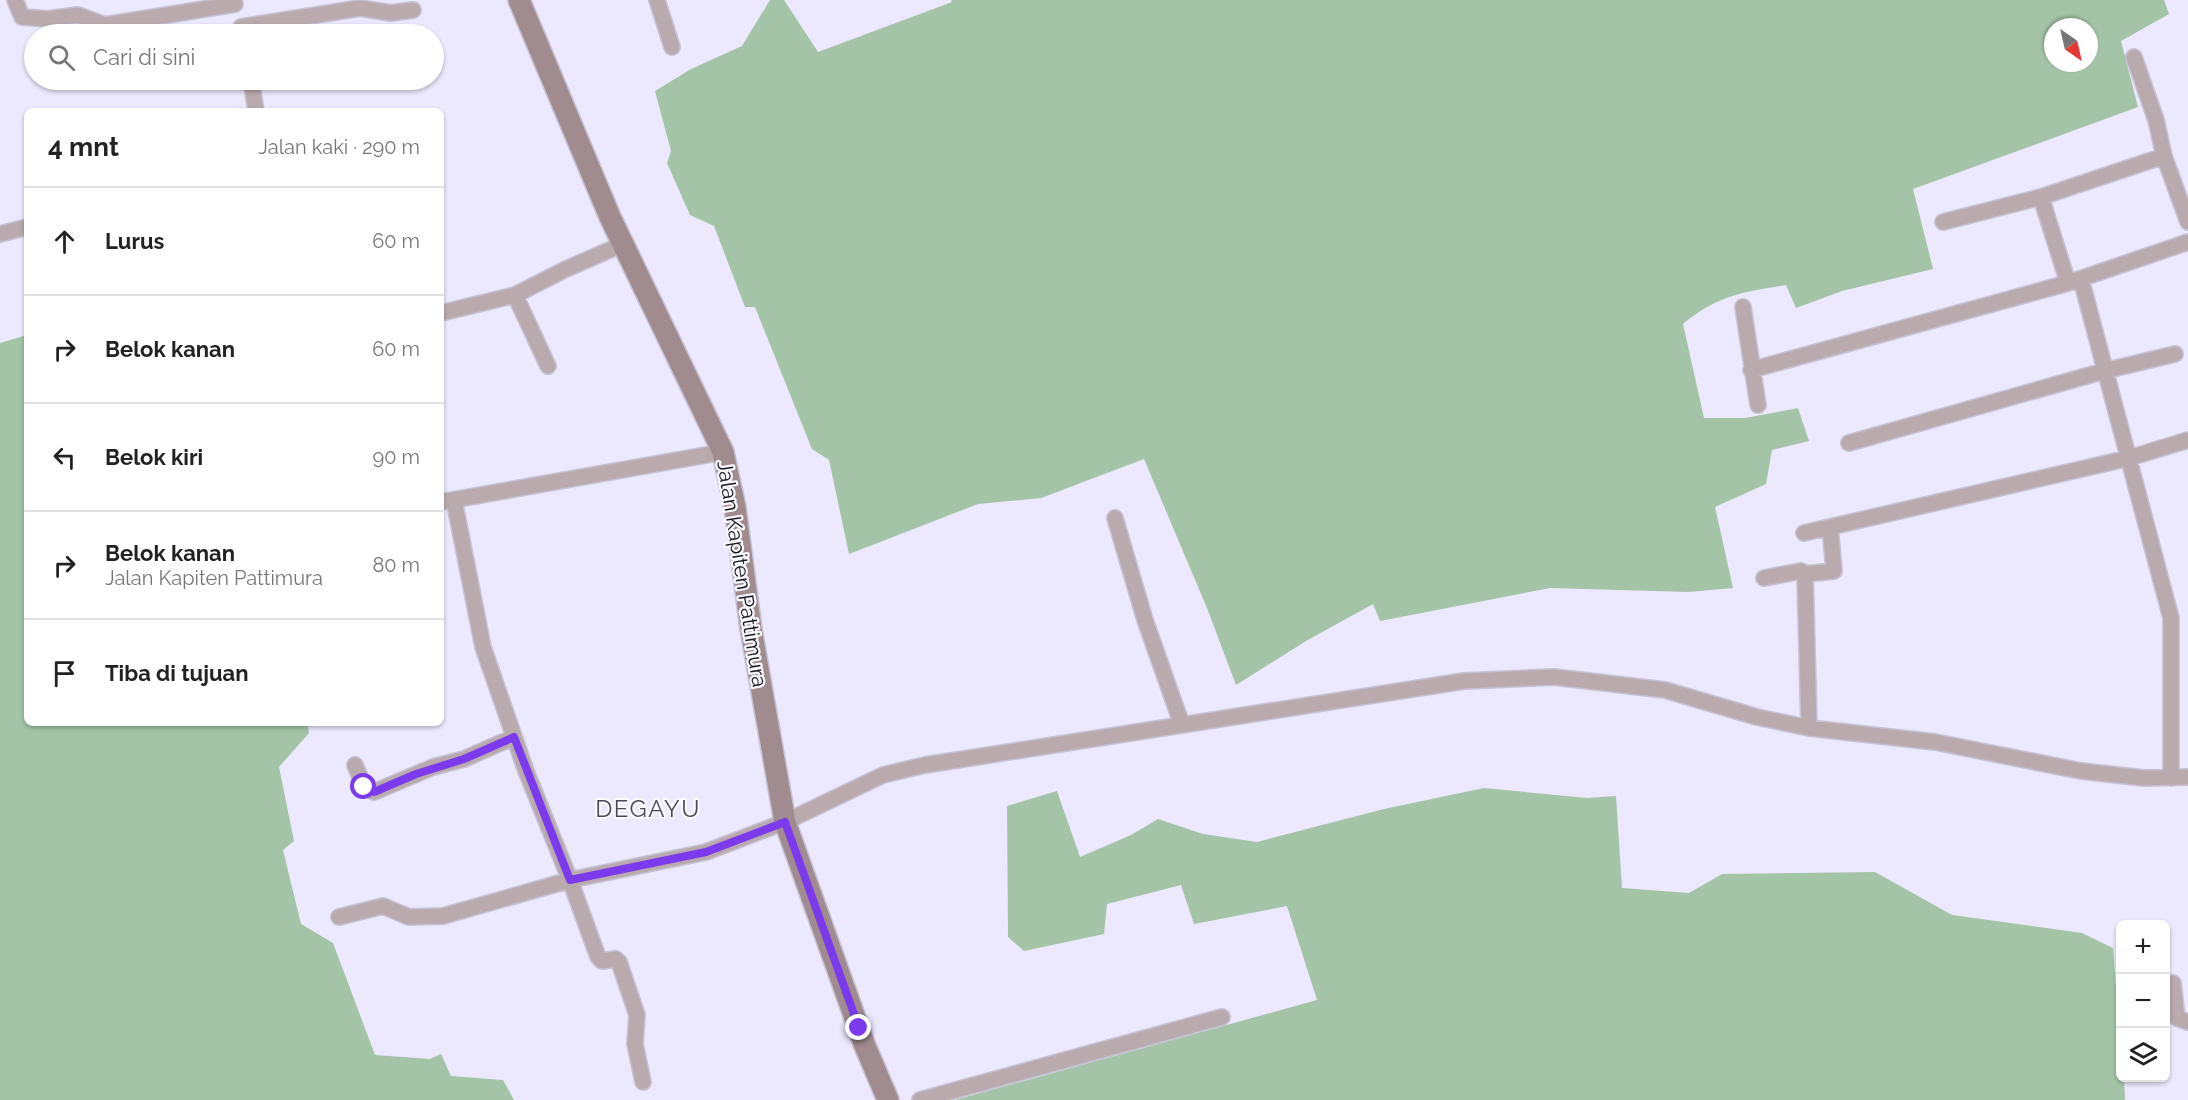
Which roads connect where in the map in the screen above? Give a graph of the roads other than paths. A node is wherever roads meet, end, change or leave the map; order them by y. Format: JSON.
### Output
{"nodes":[{"id":1,"x":15,"y":0,"type":"edge"},
{"id":2,"x":519,"y":0,"type":"edge"},
{"id":3,"x":657,"y":0,"type":"edge"},
{"id":4,"x":234,"y":2,"type":"edge"},
{"id":5,"x":413,"y":10,"type":"dead end"},
{"id":6,"x":102,"y":24,"type":"edge"},
{"id":7,"x":111,"y":24,"type":"edge"},
{"id":8,"x":240,"y":24,"type":"edge"},
{"id":9,"x":278,"y":24,"type":"edge"},
{"id":10,"x":672,"y":46,"type":"dead end"},
{"id":11,"x":2134,"y":57,"type":"dead end"},
{"id":12,"x":253,"y":90,"type":"edge"},
{"id":13,"x":256,"y":108,"type":"edge"},
{"id":14,"x":2164,"y":156,"type":"junction"},
{"id":15,"x":2041,"y":197,"type":"junction"},
{"id":16,"x":1943,"y":222,"type":"dead end"},
{"id":17,"x":2188,"y":222,"type":"edge"},
{"id":18,"x":24,"y":228,"type":"edge"},
{"id":19,"x":0,"y":234,"type":"edge"},
{"id":20,"x":2188,"y":242,"type":"edge"},
{"id":21,"x":623,"y":244,"type":"junction"},
{"id":22,"x":2075,"y":281,"type":"junction"},
{"id":23,"x":516,"y":295,"type":"junction"},
{"id":24,"x":1743,"y":307,"type":"dead end"},
{"id":25,"x":444,"y":312,"type":"edge"},
{"id":26,"x":2175,"y":354,"type":"dead end"},
{"id":27,"x":548,"y":366,"type":"dead end"},
{"id":28,"x":1750,"y":370,"type":"junction"},
{"id":29,"x":2104,"y":371,"type":"junction"},
{"id":30,"x":1758,"y":405,"type":"dead end"},
{"id":31,"x":2188,"y":440,"type":"edge"},
{"id":32,"x":1849,"y":443,"type":"dead end"},
{"id":33,"x":723,"y":452,"type":"junction"},
{"id":34,"x":2129,"y":458,"type":"junction"},
{"id":35,"x":447,"y":501,"type":"edge"},
{"id":36,"x":1115,"y":518,"type":"dead end"},
{"id":37,"x":1830,"y":527,"type":"junction"},
{"id":38,"x":1804,"y":533,"type":"dead end"},
{"id":39,"x":1805,"y":574,"type":"junction"},
{"id":40,"x":1764,"y":578,"type":"dead end"},
{"id":41,"x":1182,"y":724,"type":"junction"},
{"id":42,"x":1809,"y":728,"type":"junction"},
{"id":43,"x":514,"y":737,"type":"junction"},
{"id":44,"x":355,"y":765,"type":"dead end"},
{"id":45,"x":2188,"y":777,"type":"edge"},
{"id":46,"x":2171,"y":778,"type":"junction"},
{"id":47,"x":785,"y":822,"type":"junction"},
{"id":48,"x":570,"y":880,"type":"junction"},
{"id":49,"x":339,"y":917,"type":"dead end"},
{"id":50,"x":2173,"y":983,"type":"dead end"},
{"id":51,"x":1222,"y":1017,"type":"dead end"},
{"id":52,"x":2188,"y":1022,"type":"edge"},
{"id":53,"x":643,"y":1082,"type":"dead end"},
{"id":54,"x":888,"y":1100,"type":"edge"},
{"id":55,"x":920,"y":1100,"type":"edge"}],
"edges":[{"from":1,"to":6,"type":"street"},
{"from":2,"to":21,"type":"street","name":"Jalan Kapiten Pattimura"},
{"from":3,"to":10,"type":"street"},
{"from":4,"to":7,"type":"street"},
{"from":4,"to":8,"type":"street"},
{"from":5,"to":9,"type":"street"},
{"from":11,"to":14,"type":"street"},
{"from":12,"to":13,"type":"street"},
{"from":14,"to":15,"type":"street"},
{"from":14,"to":17,"type":"street"},
{"from":15,"to":16,"type":"street"},
{"from":15,"to":22,"type":"street"},
{"from":18,"to":19,"type":"street"},
{"from":20,"to":22,"type":"street"},
{"from":21,"to":23,"type":"street"},
{"from":21,"to":33,"type":"street","name":"Jalan Kapiten Pattimura"},
{"from":22,"to":28,"type":"street"},
{"from":22,"to":29,"type":"street"},
{"from":23,"to":25,"type":"street"},
{"from":23,"to":27,"type":"street"},
{"from":24,"to":28,"type":"street"},
{"from":26,"to":29,"type":"street"},
{"from":28,"to":30,"type":"street"},
{"from":29,"to":32,"type":"street"},
{"from":29,"to":34,"type":"street"},
{"from":31,"to":34,"type":"street"},
{"from":33,"to":35,"type":"street"},
{"from":33,"to":47,"type":"street","name":"Jalan Kapiten Pattimura"},
{"from":34,"to":37,"type":"street"},
{"from":34,"to":46,"type":"street"},
{"from":35,"to":43,"type":"street"},
{"from":36,"to":41,"type":"street"},
{"from":37,"to":38,"type":"street"},
{"from":37,"to":39,"type":"street"},
{"from":39,"to":40,"type":"street"},
{"from":39,"to":42,"type":"street"},
{"from":41,"to":42,"type":"street"},
{"from":41,"to":47,"type":"street"},
{"from":42,"to":46,"type":"street"},
{"from":43,"to":44,"type":"street"},
{"from":43,"to":48,"type":"street"},
{"from":45,"to":46,"type":"street"},
{"from":47,"to":48,"type":"street"},
{"from":47,"to":54,"type":"street","name":"Jalan Kapiten Pattimura"},
{"from":48,"to":49,"type":"street"},
{"from":48,"to":53,"type":"street"},
{"from":50,"to":52,"type":"street"},
{"from":51,"to":55,"type":"street"}]}
